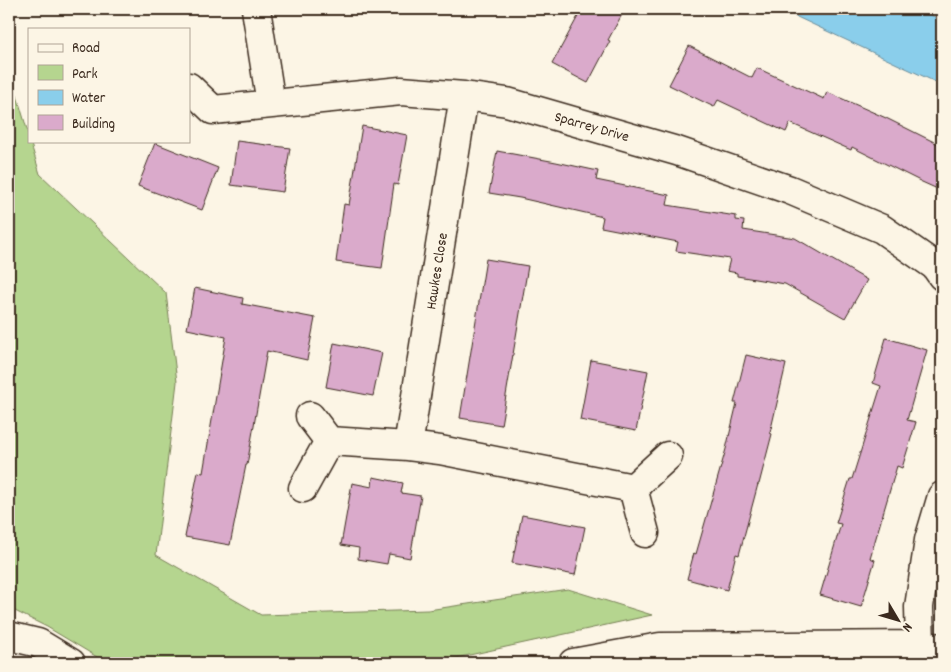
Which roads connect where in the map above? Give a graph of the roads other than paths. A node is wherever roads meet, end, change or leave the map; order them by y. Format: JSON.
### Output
{"nodes":[{"id":1,"x":256,"y":9,"type":"edge"},
{"id":2,"x":190,"y":88,"type":"edge"},
{"id":3,"x":464,"y":96,"type":"junction"},
{"id":4,"x":271,"y":104,"type":"junction"},
{"id":5,"x":942,"y":276,"type":"edge"},
{"id":6,"x":310,"y":416,"type":"dead end"},
{"id":7,"x":329,"y":441,"type":"junction"},
{"id":8,"x":408,"y":446,"type":"junction"},
{"id":9,"x":668,"y":456,"type":"dead end"},
{"id":10,"x":303,"y":488,"type":"dead end"},
{"id":11,"x":633,"y":488,"type":"junction"},
{"id":12,"x":942,"y":496,"type":"edge"},
{"id":13,"x":644,"y":533,"type":"dead end"},
{"id":14,"x":9,"y":636,"type":"edge"},
{"id":15,"x":931,"y":647,"type":"edge"},
{"id":16,"x":71,"y":663,"type":"edge"},
{"id":17,"x":573,"y":663,"type":"edge"}],
"edges":[{"from":1,"to":4,"type":"street"},
{"from":2,"to":4,"type":"street","name":"Sparrey Drive"},
{"from":3,"to":4,"type":"street","name":"Sparrey Drive"},
{"from":3,"to":5,"type":"street","name":"Sparrey Drive"},
{"from":3,"to":8,"type":"street","name":"Hawkes Close"},
{"from":6,"to":7,"type":"street"},
{"from":7,"to":8,"type":"street"},
{"from":7,"to":10,"type":"street"},
{"from":8,"to":11,"type":"street"},
{"from":9,"to":11,"type":"street"},
{"from":11,"to":13,"type":"street"},
{"from":12,"to":15,"type":"street"},
{"from":14,"to":16,"type":"street"},
{"from":15,"to":17,"type":"street"}]}
